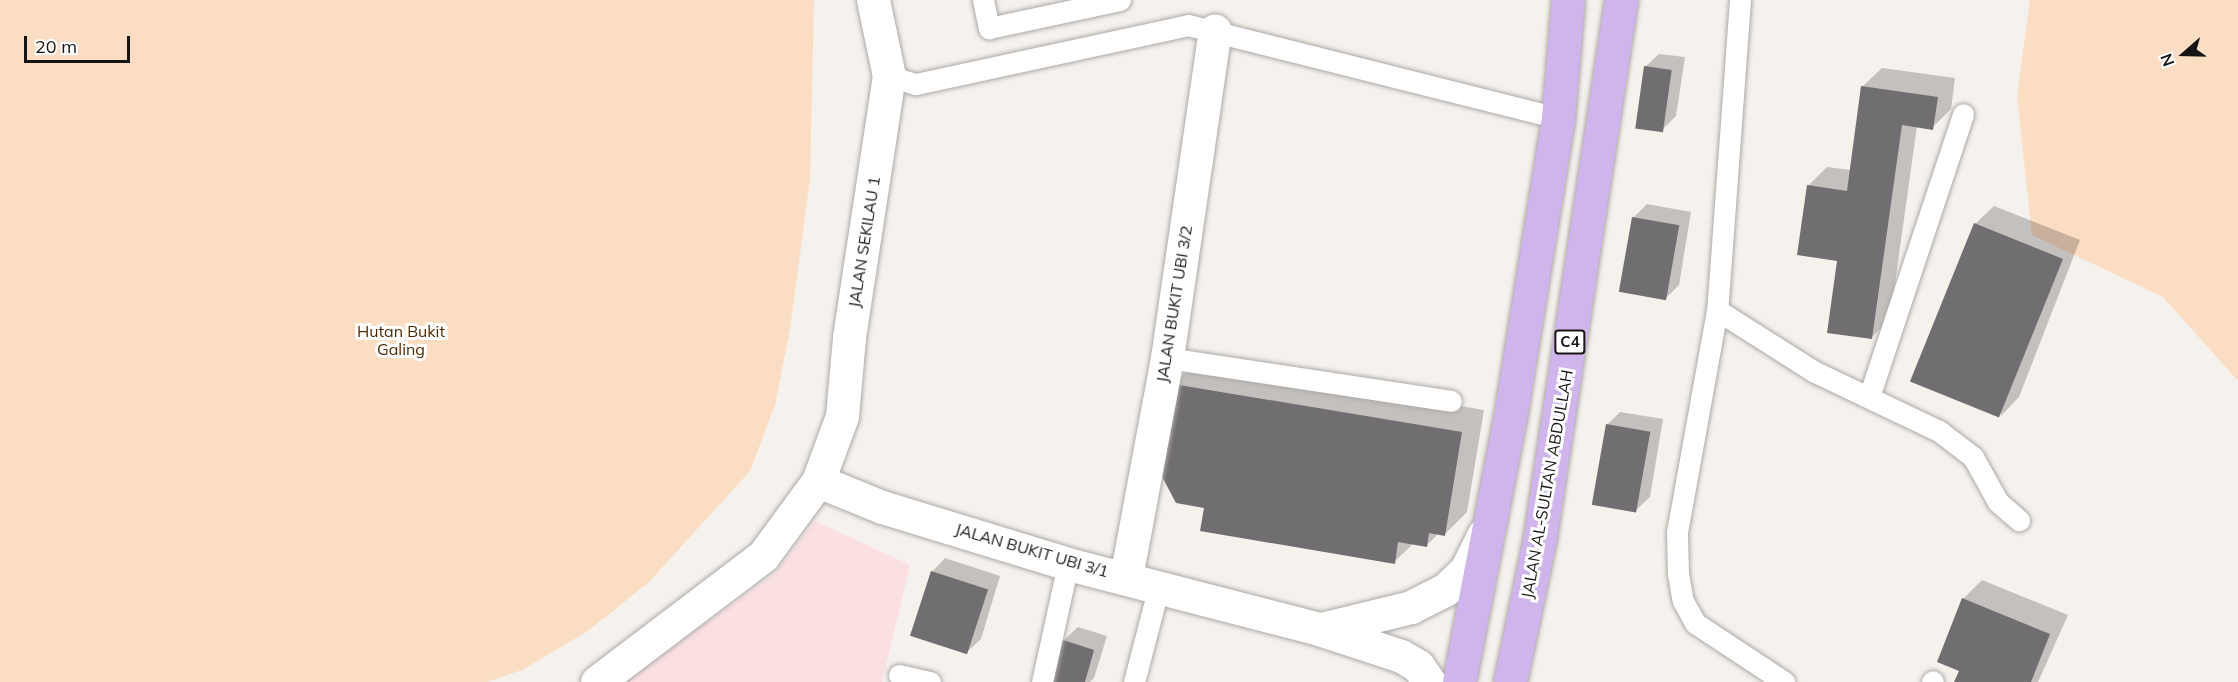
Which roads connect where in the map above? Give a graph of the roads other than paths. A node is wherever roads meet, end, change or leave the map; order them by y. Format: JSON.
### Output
{"nodes":[{"id":1,"x":873,"y":0,"type":"edge"},
{"id":2,"x":983,"y":0,"type":"edge"},
{"id":3,"x":1120,"y":0,"type":"edge"},
{"id":4,"x":1568,"y":0,"type":"edge"},
{"id":5,"x":1621,"y":0,"type":"edge"},
{"id":6,"x":1740,"y":0,"type":"edge"},
{"id":7,"x":1215,"y":30,"type":"junction"},
{"id":8,"x":889,"y":76,"type":"junction"},
{"id":9,"x":1963,"y":114,"type":"dead end"},
{"id":10,"x":1558,"y":118,"type":"junction"},
{"id":11,"x":1717,"y":310,"type":"junction"},
{"id":12,"x":1167,"y":358,"type":"junction"},
{"id":13,"x":1869,"y":397,"type":"junction"},
{"id":14,"x":1450,"y":401,"type":"dead end"},
{"id":15,"x":818,"y":481,"type":"junction"},
{"id":16,"x":1493,"y":514,"type":"junction"},
{"id":17,"x":2019,"y":520,"type":"dead end"},
{"id":18,"x":1068,"y":564,"type":"junction"},
{"id":19,"x":1126,"y":577,"type":"junction"},
{"id":20,"x":1159,"y":586,"type":"junction"},
{"id":21,"x":1319,"y":629,"type":"junction"},
{"id":22,"x":899,"y":675,"type":"dead end"},
{"id":23,"x":597,"y":682,"type":"edge"},
{"id":24,"x":930,"y":682,"type":"edge"},
{"id":25,"x":1042,"y":682,"type":"edge"},
{"id":26,"x":1134,"y":682,"type":"edge"},
{"id":27,"x":1429,"y":682,"type":"edge"},
{"id":28,"x":1459,"y":682,"type":"edge"},
{"id":29,"x":1510,"y":682,"type":"edge"},
{"id":30,"x":1784,"y":682,"type":"edge"}],
"edges":[{"from":1,"to":8,"type":"street","name":"JALAN SEKILAU 1"},
{"from":2,"to":3,"type":"lane"},
{"from":4,"to":10,"type":"main road"},
{"from":5,"to":29,"type":"main road","name":"JALAN AL-SULTAN ABDULLAH","number":"C4"},
{"from":6,"to":11,"type":"lane"},
{"from":7,"to":8,"type":"lane"},
{"from":7,"to":10,"type":"lane"},
{"from":7,"to":12,"type":"street","name":"JALAN BUKIT UBI 3/2"},
{"from":8,"to":15,"type":"street","name":"JALAN SEKILAU 1"},
{"from":9,"to":13,"type":"lane"},
{"from":10,"to":16,"type":"main road"},
{"from":11,"to":13,"type":"lane"},
{"from":11,"to":30,"type":"lane"},
{"from":12,"to":14,"type":"lane"},
{"from":12,"to":19,"type":"street","name":"JALAN BUKIT UBI 3/2"},
{"from":13,"to":17,"type":"lane"},
{"from":15,"to":18,"type":"street","name":"JALAN BUKIT UBI 3/1"},
{"from":15,"to":23,"type":"street","name":"JALAN SEKILAU 1"},
{"from":16,"to":21,"type":"street"},
{"from":16,"to":28,"type":"main road"},
{"from":18,"to":19,"type":"street","name":"JALAN BUKIT UBI 3/1"},
{"from":18,"to":25,"type":"lane"},
{"from":19,"to":20,"type":"street","name":"JALAN BUKIT UBI 3/1"},
{"from":20,"to":21,"type":"street","name":"JALAN BUKIT UBI 3/1"},
{"from":20,"to":26,"type":"lane"},
{"from":21,"to":27,"type":"street","name":"JALAN BUKIT UBI 3/1"},
{"from":22,"to":24,"type":"lane"}]}
